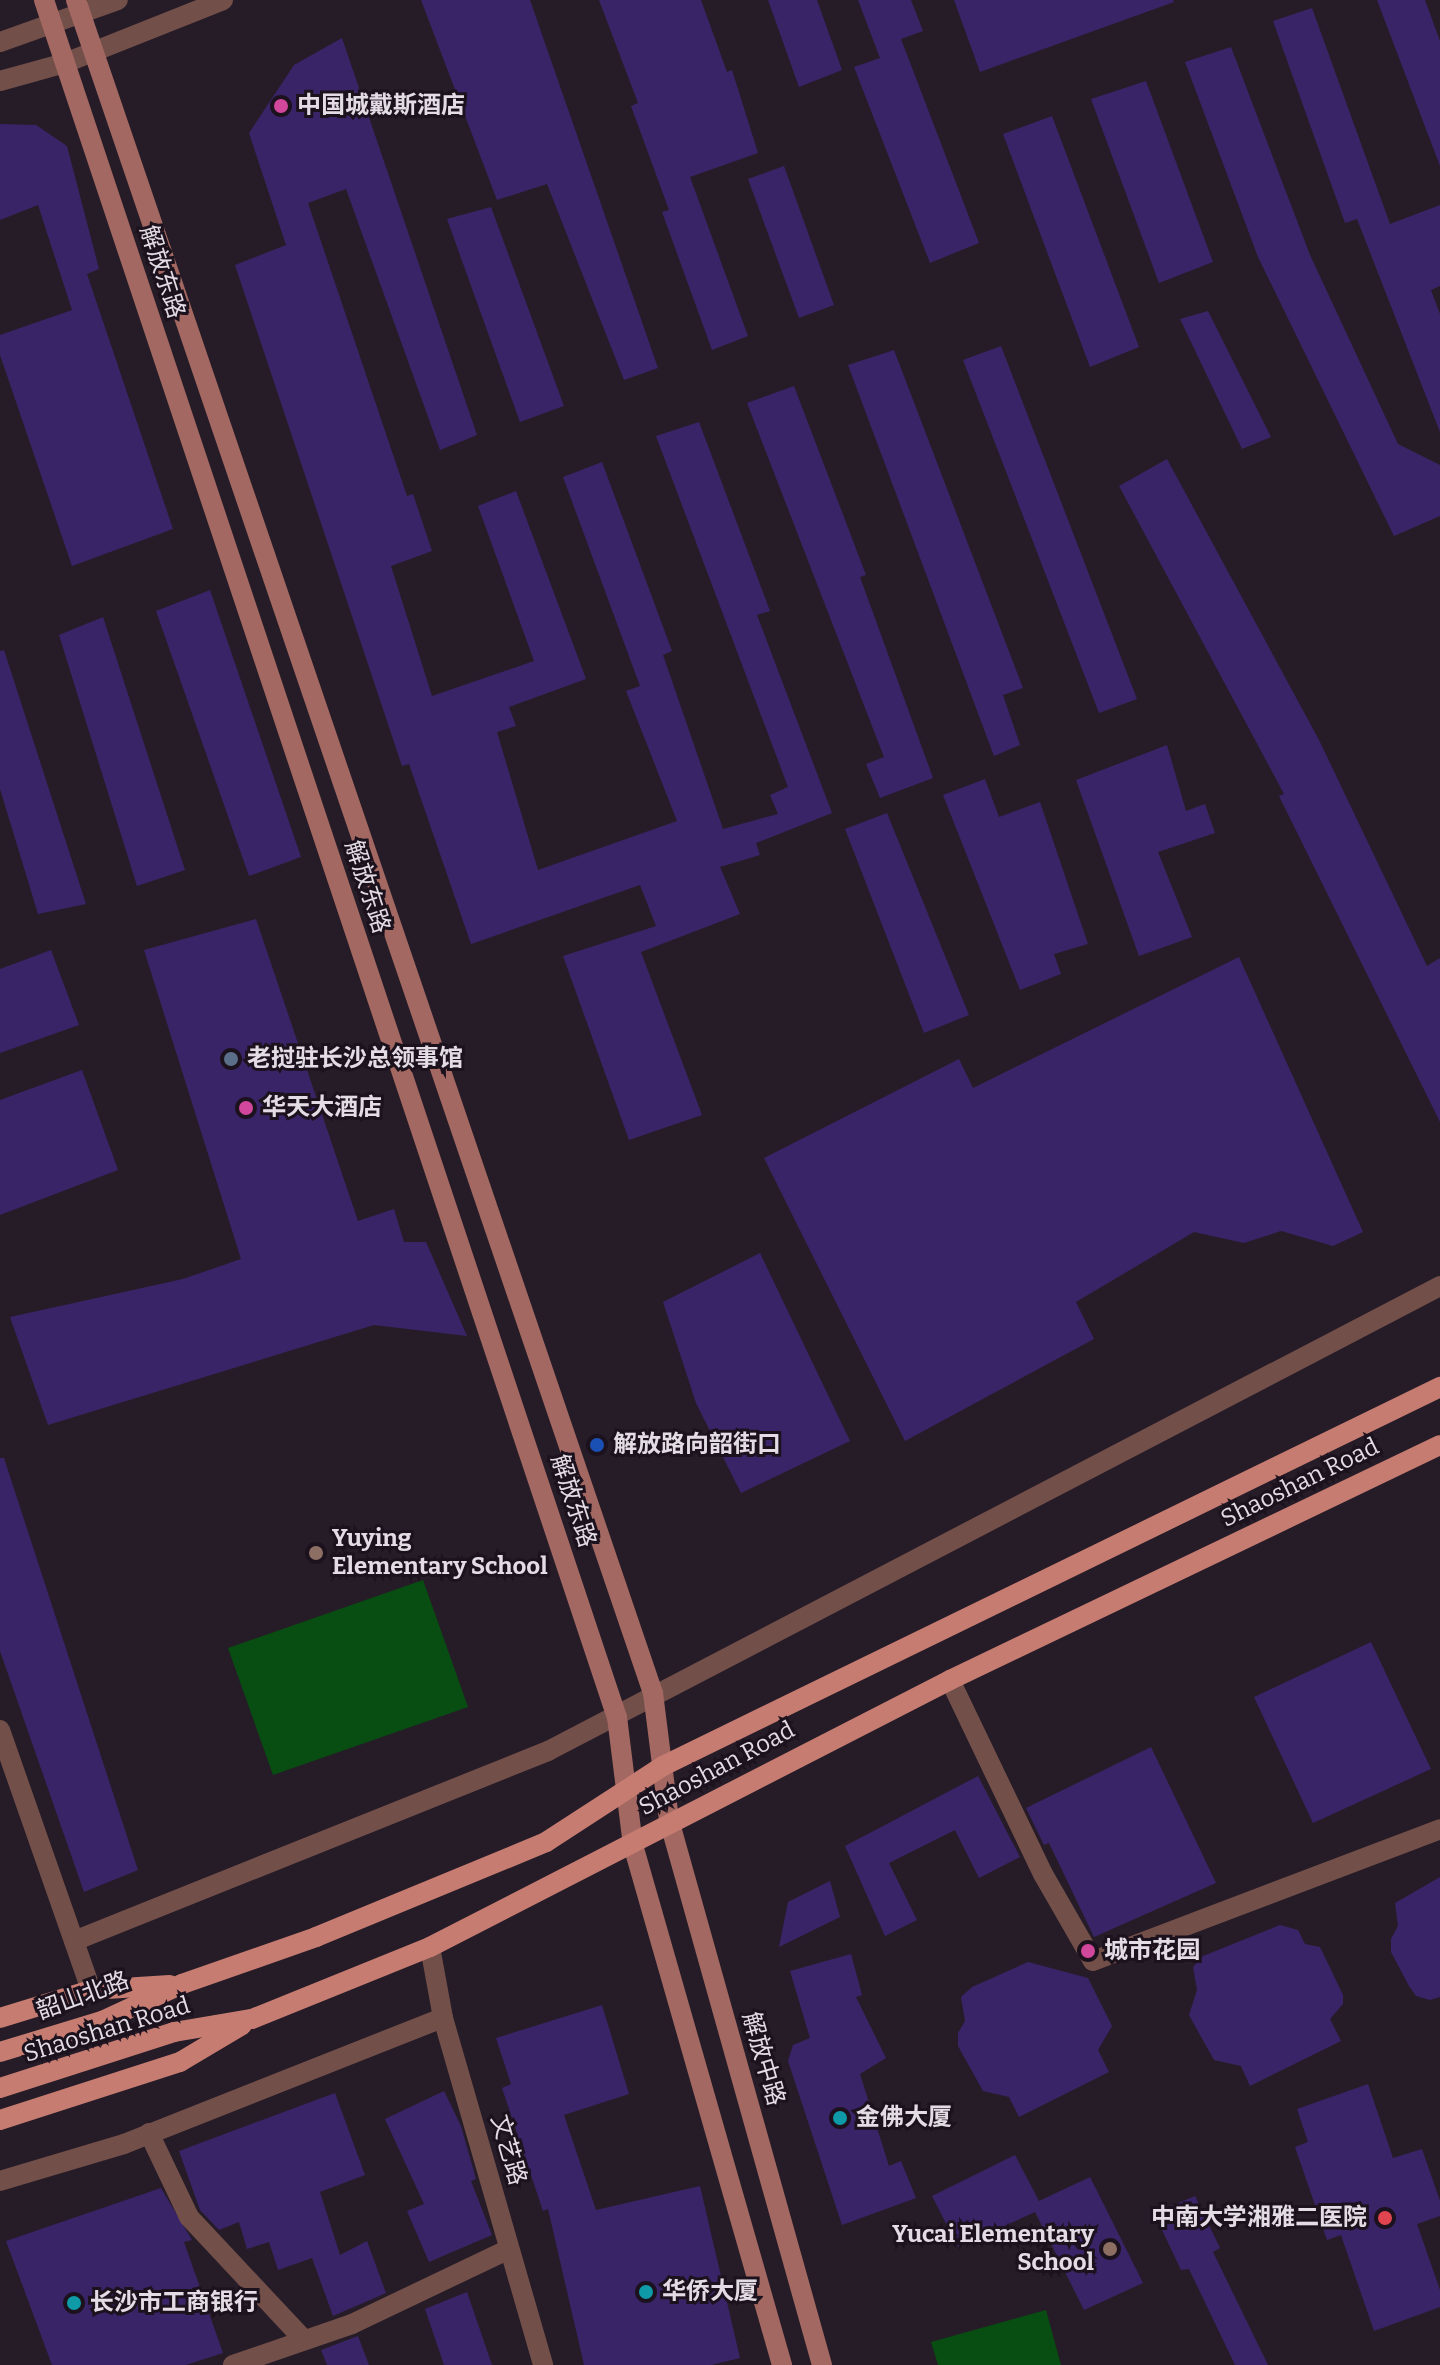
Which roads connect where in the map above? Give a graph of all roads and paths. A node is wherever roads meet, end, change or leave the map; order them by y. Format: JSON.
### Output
{"nodes":[{"id":1,"x":44,"y":0,"type":"edge"},
{"id":2,"x":118,"y":0,"type":"edge"},
{"id":3,"x":223,"y":0,"type":"edge"},
{"id":4,"x":78,"y":7,"type":"edge"},
{"id":5,"x":53,"y":26,"type":"junction"},
{"id":6,"x":0,"y":42,"type":"edge"},
{"id":7,"x":94,"y":52,"type":"junction"},
{"id":8,"x":65,"y":63,"type":"junction"},
{"id":9,"x":0,"y":81,"type":"edge"},
{"id":10,"x":1440,"y":1286,"type":"edge"},
{"id":11,"x":1440,"y":1387,"type":"edge"},
{"id":12,"x":1440,"y":1445,"type":"edge"},
{"id":13,"x":950,"y":1680,"type":"junction"},
{"id":14,"x":653,"y":1693,"type":"junction"},
{"id":15,"x":617,"y":1717,"type":"junction"},
{"id":16,"x":0,"y":1730,"type":"edge"},
{"id":17,"x":663,"y":1766,"type":"junction"},
{"id":18,"x":623,"y":1794,"type":"junction"},
{"id":19,"x":669,"y":1820,"type":"junction"},
{"id":20,"x":1440,"y":1829,"type":"edge"},
{"id":21,"x":633,"y":1845,"type":"junction"},
{"id":22,"x":74,"y":1941,"type":"junction"},
{"id":23,"x":430,"y":1947,"type":"junction"},
{"id":24,"x":182,"y":1984,"type":"junction"},
{"id":25,"x":91,"y":1990,"type":"junction"},
{"id":26,"x":0,"y":2018,"type":"edge"},
{"id":27,"x":443,"y":2018,"type":"junction"},
{"id":28,"x":252,"y":2019,"type":"junction"},
{"id":29,"x":0,"y":2052,"type":"edge"},
{"id":30,"x":0,"y":2088,"type":"edge"},
{"id":31,"x":0,"y":2120,"type":"edge"},
{"id":32,"x":149,"y":2133,"type":"junction"},
{"id":33,"x":0,"y":2181,"type":"edge"},
{"id":34,"x":509,"y":2249,"type":"junction"},
{"id":35,"x":304,"y":2340,"type":"junction"},
{"id":36,"x":233,"y":2365,"type":"edge"},
{"id":37,"x":543,"y":2365,"type":"edge"},
{"id":38,"x":782,"y":2365,"type":"edge"},
{"id":39,"x":822,"y":2365,"type":"edge"}],
"edges":[{"from":1,"to":5,"type":"main road","name":"解放东路"},
{"from":2,"to":4,"type":"street"},
{"from":3,"to":7,"type":"street"},
{"from":4,"to":5,"type":"street"},
{"from":4,"to":7,"type":"main road","name":"解放东路"},
{"from":5,"to":6,"type":"street"},
{"from":5,"to":8,"type":"main road","name":"解放东路"},
{"from":7,"to":8,"type":"street"},
{"from":7,"to":14,"type":"main road","name":"解放东路"},
{"from":8,"to":9,"type":"street"},
{"from":8,"to":15,"type":"main road","name":"解放东路"},
{"from":10,"to":14,"type":"street"},
{"from":11,"to":17,"type":"main road","name":"Shaoshan Road"},
{"from":12,"to":13,"type":"main road","name":"Shaoshan Road"},
{"from":13,"to":19,"type":"main road","name":"Shaoshan Road"},
{"from":13,"to":20,"type":"street"},
{"from":14,"to":15,"type":"street"},
{"from":14,"to":17,"type":"main road","name":"解放东路"},
{"from":15,"to":18,"type":"main road","name":"解放东路"},
{"from":15,"to":22,"type":"street"},
{"from":16,"to":22,"type":"street"},
{"from":17,"to":18,"type":"main road","name":"Shaoshan Road"},
{"from":17,"to":19,"type":"main road","name":"解放中路"},
{"from":18,"to":21,"type":"main road"},
{"from":18,"to":24,"type":"main road","name":"Shaoshan Road"},
{"from":19,"to":21,"type":"main road","name":"Shaoshan Road"},
{"from":19,"to":39,"type":"main road","name":"解放中路"},
{"from":21,"to":23,"type":"main road","name":"Shaoshan Road"},
{"from":21,"to":38,"type":"main road"},
{"from":22,"to":25,"type":"street"},
{"from":23,"to":27,"type":"street","name":"文艺路"},
{"from":23,"to":28,"type":"main road","name":"Shaoshan Road"},
{"from":24,"to":25,"type":"main road"},
{"from":24,"to":29,"type":"main road","name":"韶山北路"},
{"from":25,"to":26,"type":"main road"},
{"from":27,"to":32,"type":"street"},
{"from":27,"to":34,"type":"street","name":"文艺路"},
{"from":28,"to":30,"type":"main road","name":"Shaoshan Road"},
{"from":28,"to":31,"type":"main road"},
{"from":32,"to":33,"type":"street"},
{"from":32,"to":35,"type":"street"},
{"from":34,"to":35,"type":"street"},
{"from":34,"to":37,"type":"street","name":"文艺路"},
{"from":35,"to":36,"type":"street"}]}
